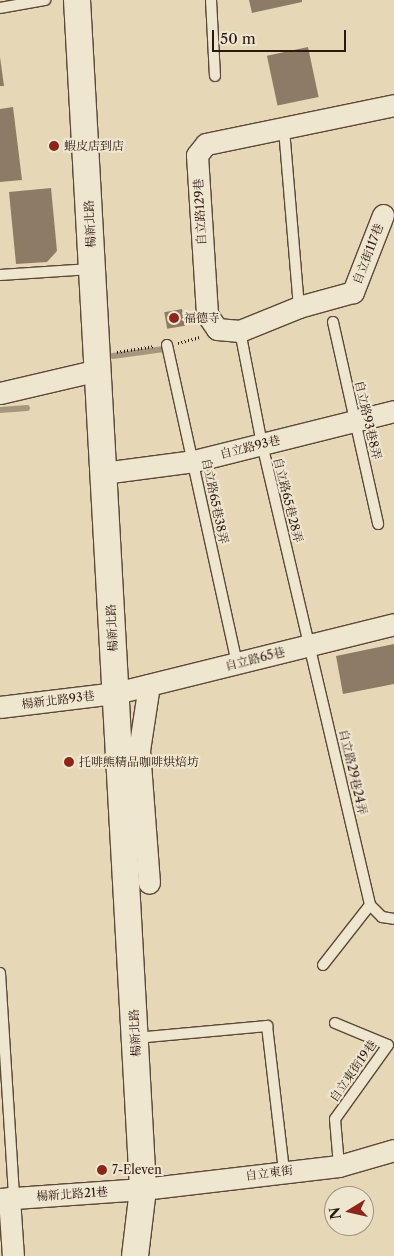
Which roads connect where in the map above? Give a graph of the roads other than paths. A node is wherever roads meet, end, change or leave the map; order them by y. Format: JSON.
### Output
{"nodes":[{"id":1,"x":45,"y":0,"type":"edge"},
{"id":2,"x":77,"y":0,"type":"edge"},
{"id":3,"x":211,"y":0,"type":"edge"},
{"id":4,"x":0,"y":8,"type":"edge"},
{"id":5,"x":215,"y":76,"type":"dead end"},
{"id":6,"x":394,"y":105,"type":"edge"},
{"id":7,"x":284,"y":129,"type":"junction"},
{"id":8,"x":383,"y":215,"type":"dead end"},
{"id":9,"x":92,"y":269,"type":"junction"},
{"id":10,"x":0,"y":276,"type":"edge"},
{"id":11,"x":299,"y":307,"type":"junction"},
{"id":12,"x":333,"y":322,"type":"dead end"},
{"id":13,"x":240,"y":331,"type":"junction"},
{"id":14,"x":167,"y":344,"type":"dead end"},
{"id":15,"x":98,"y":370,"type":"junction"},
{"id":16,"x":0,"y":393,"type":"edge"},
{"id":17,"x":394,"y":411,"type":"edge"},
{"id":18,"x":356,"y":420,"type":"junction"},
{"id":19,"x":262,"y":444,"type":"junction"},
{"id":20,"x":194,"y":461,"type":"junction"},
{"id":21,"x":103,"y":473,"type":"junction"},
{"id":22,"x":378,"y":524,"type":"dead end"},
{"id":23,"x":394,"y":624,"type":"edge"},
{"id":24,"x":311,"y":644,"type":"junction"},
{"id":25,"x":237,"y":663,"type":"junction"},
{"id":26,"x":149,"y":685,"type":"junction"},
{"id":27,"x":116,"y":693,"type":"junction"},
{"id":28,"x":0,"y":707,"type":"edge"},
{"id":29,"x":149,"y":884,"type":"dead end"},
{"id":30,"x":370,"y":905,"type":"junction"},
{"id":31,"x":394,"y":919,"type":"edge"},
{"id":32,"x":324,"y":965,"type":"dead end"},
{"id":33,"x":0,"y":973,"type":"edge"},
{"id":34,"x":335,"y":1023,"type":"dead end"},
{"id":35,"x":135,"y":1038,"type":"junction"},
{"id":36,"x":394,"y":1150,"type":"edge"},
{"id":37,"x":339,"y":1166,"type":"junction"},
{"id":38,"x":284,"y":1171,"type":"junction"},
{"id":39,"x":143,"y":1189,"type":"junction"},
{"id":40,"x":7,"y":1198,"type":"edge"},
{"id":41,"x":9,"y":1252,"type":"edge"},
{"id":42,"x":135,"y":1256,"type":"edge"}],
"edges":[{"from":1,"to":4,"type":"lane"},
{"from":2,"to":9,"type":"street","name":"楊新北路"},
{"from":3,"to":5,"type":"lane"},
{"from":6,"to":7,"type":"street","name":"自立路129巷"},
{"from":7,"to":11,"type":"lane"},
{"from":7,"to":13,"type":"street","name":"自立路129巷"},
{"from":8,"to":11,"type":"street","name":"自立街117巷"},
{"from":9,"to":10,"type":"lane"},
{"from":9,"to":15,"type":"street","name":"楊新北路"},
{"from":11,"to":13,"type":"street"},
{"from":12,"to":18,"type":"lane","name":"自立路93巷8弄"},
{"from":13,"to":19,"type":"lane","name":"自立路65巷28弄"},
{"from":14,"to":20,"type":"lane","name":"自立路65巷38弄"},
{"from":15,"to":16,"type":"street"},
{"from":15,"to":21,"type":"street","name":"楊新北路"},
{"from":17,"to":18,"type":"street","name":"自立路93巷"},
{"from":18,"to":19,"type":"street","name":"自立路93巷"},
{"from":18,"to":22,"type":"lane","name":"自立路93巷8弄"},
{"from":19,"to":20,"type":"street","name":"自立路93巷"},
{"from":19,"to":24,"type":"lane","name":"自立路65巷28弄"},
{"from":20,"to":21,"type":"street","name":"自立路93巷"},
{"from":20,"to":25,"type":"lane","name":"自立路65巷38弄"},
{"from":21,"to":27,"type":"street","name":"楊新北路"},
{"from":23,"to":24,"type":"street","name":"自立路65巷"},
{"from":24,"to":25,"type":"street","name":"自立路65巷"},
{"from":24,"to":30,"type":"lane","name":"自立路29巷24弄"},
{"from":25,"to":26,"type":"street","name":"自立路65巷"},
{"from":26,"to":27,"type":"street","name":"自立路65巷"},
{"from":26,"to":29,"type":"street"},
{"from":27,"to":28,"type":"street","name":"楊新北路93巷"},
{"from":27,"to":35,"type":"street","name":"楊新北路"},
{"from":30,"to":31,"type":"lane"},
{"from":30,"to":32,"type":"lane"},
{"from":33,"to":40,"type":"lane"},
{"from":34,"to":37,"type":"lane","name":"自立東街19巷"},
{"from":35,"to":38,"type":"lane"},
{"from":35,"to":39,"type":"street","name":"楊新北路"},
{"from":36,"to":37,"type":"street","name":"自立東街"},
{"from":37,"to":38,"type":"street","name":"自立東街"},
{"from":38,"to":39,"type":"street","name":"自立東街"},
{"from":39,"to":40,"type":"street","name":"楊新北路21巷"},
{"from":39,"to":42,"type":"street","name":"楊新北路"},
{"from":40,"to":41,"type":"street"}]}
